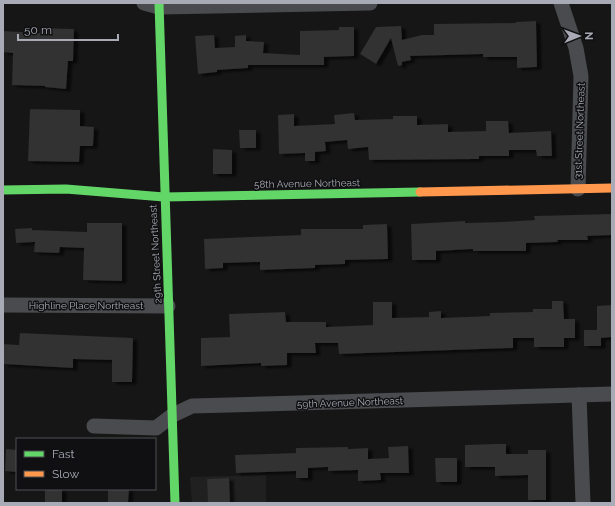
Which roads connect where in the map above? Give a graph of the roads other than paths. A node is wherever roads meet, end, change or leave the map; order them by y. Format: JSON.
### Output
{"nodes":[{"id":1,"x":144,"y":3,"type":"edge"},
{"id":2,"x":370,"y":3,"type":"edge"},
{"id":3,"x":562,"y":3,"type":"edge"},
{"id":4,"x":159,"y":5,"type":"edge"},
{"id":5,"x":612,"y":188,"type":"edge"},
{"id":6,"x":578,"y":189,"type":"junction"},
{"id":7,"x":3,"y":190,"type":"edge"},
{"id":8,"x":164,"y":197,"type":"junction"},
{"id":9,"x":3,"y":305,"type":"edge"},
{"id":10,"x":168,"y":306,"type":"junction"},
{"id":11,"x":612,"y":394,"type":"edge"},
{"id":12,"x":579,"y":395,"type":"junction"},
{"id":13,"x":173,"y":415,"type":"junction"},
{"id":14,"x":94,"y":426,"type":"dead end"},
{"id":15,"x":175,"y":503,"type":"edge"},
{"id":16,"x":583,"y":503,"type":"edge"}],
"edges":[{"from":1,"to":4,"type":"street"},
{"from":2,"to":4,"type":"street"},
{"from":3,"to":6,"type":"street","name":"31st Street Northeast"},
{"from":4,"to":8,"type":"street","name":"29th Street Northeast"},
{"from":5,"to":6,"type":"street","name":"58th Avenue Northeast"},
{"from":6,"to":8,"type":"street","name":"58th Avenue Northeast"},
{"from":7,"to":8,"type":"street","name":"58th Avenue Northeast"},
{"from":8,"to":10,"type":"street","name":"29th Street Northeast"},
{"from":9,"to":10,"type":"street","name":"Highline Place Northeast"},
{"from":10,"to":13,"type":"street","name":"29th Street Northeast"},
{"from":11,"to":12,"type":"street","name":"59th Avenue Northeast"},
{"from":12,"to":13,"type":"street","name":"59th Avenue Northeast"},
{"from":12,"to":16,"type":"street"},
{"from":13,"to":14,"type":"street","name":"59th Avenue Northeast"},
{"from":13,"to":15,"type":"street","name":"29th Street Northeast"}]}
